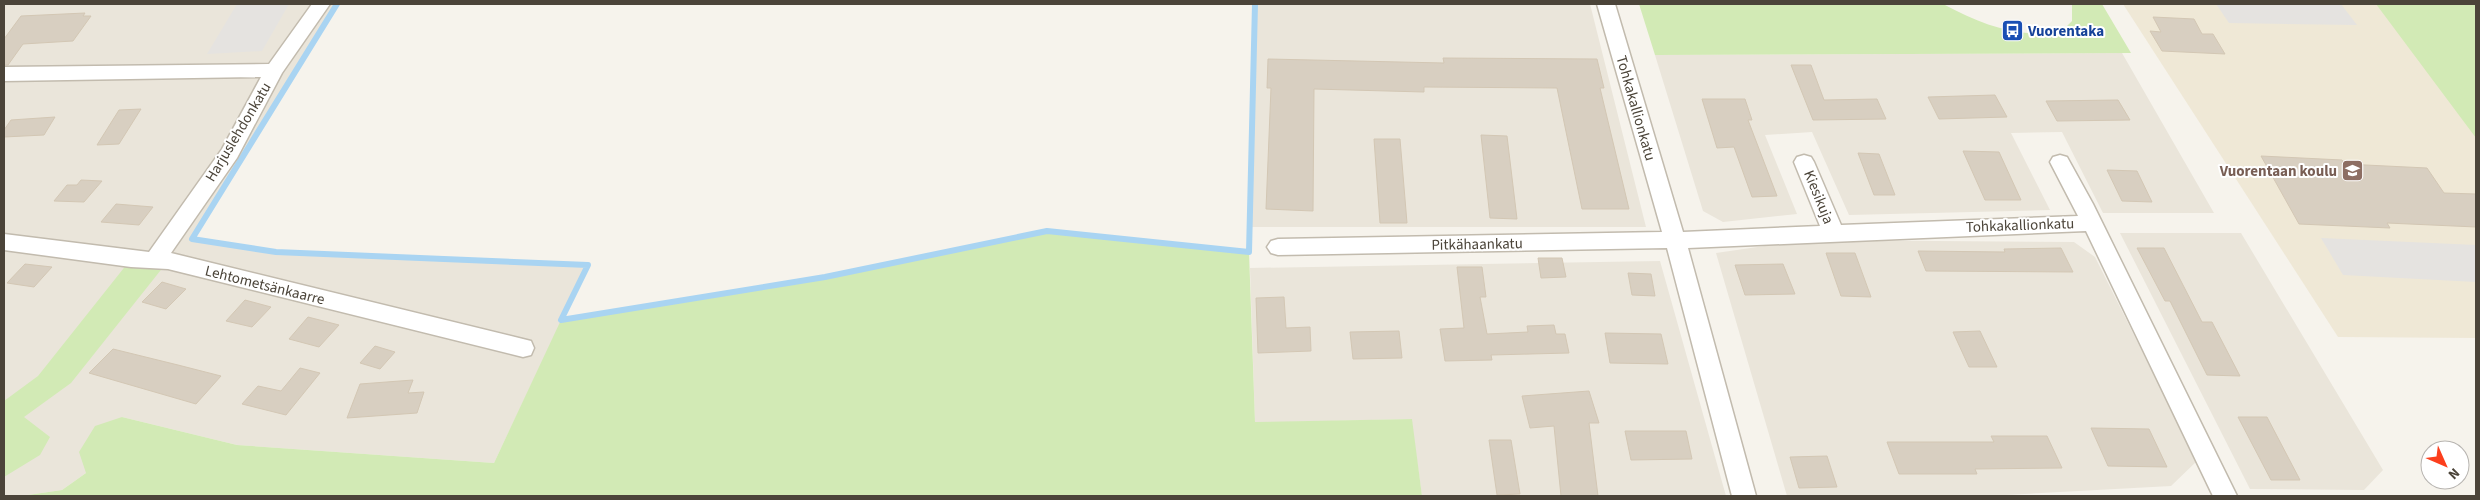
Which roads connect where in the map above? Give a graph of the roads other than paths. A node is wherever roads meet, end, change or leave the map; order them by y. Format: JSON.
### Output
{"nodes":[{"id":1,"x":321,"y":4,"type":"edge"},
{"id":2,"x":1606,"y":4,"type":"edge"},
{"id":3,"x":274,"y":70,"type":"junction"},
{"id":4,"x":4,"y":74,"type":"edge"},
{"id":5,"x":1804,"y":162,"type":"dead end"},
{"id":6,"x":2060,"y":162,"type":"dead end"},
{"id":7,"x":2091,"y":223,"type":"junction"},
{"id":8,"x":1833,"y":232,"type":"junction"},
{"id":9,"x":1675,"y":240,"type":"junction"},
{"id":10,"x":4,"y":242,"type":"edge"},
{"id":11,"x":1278,"y":247,"type":"dead end"},
{"id":12,"x":155,"y":260,"type":"junction"},
{"id":13,"x":523,"y":348,"type":"dead end"},
{"id":14,"x":1744,"y":496,"type":"edge"},
{"id":15,"x":2225,"y":496,"type":"edge"}],
"edges":[{"from":1,"to":3,"type":"street","name":"Harjuslehdonkatu"},
{"from":2,"to":9,"type":"street","name":"Tohkakallionkatu"},
{"from":3,"to":4,"type":"street"},
{"from":3,"to":12,"type":"street","name":"Harjuslehdonkatu"},
{"from":5,"to":8,"type":"street","name":"Kiesikuja"},
{"from":6,"to":7,"type":"street"},
{"from":7,"to":8,"type":"street","name":"Tohkakallionkatu"},
{"from":7,"to":15,"type":"street","name":"Tohkakallionkatu"},
{"from":8,"to":9,"type":"street","name":"Tohkakallionkatu"},
{"from":9,"to":11,"type":"street","name":"Pitkähaankatu"},
{"from":9,"to":14,"type":"street","name":"Tohkakallionkatu"},
{"from":10,"to":12,"type":"street","name":"Lehtometsänkaarre"},
{"from":12,"to":13,"type":"street","name":"Lehtometsänkaarre"}]}
